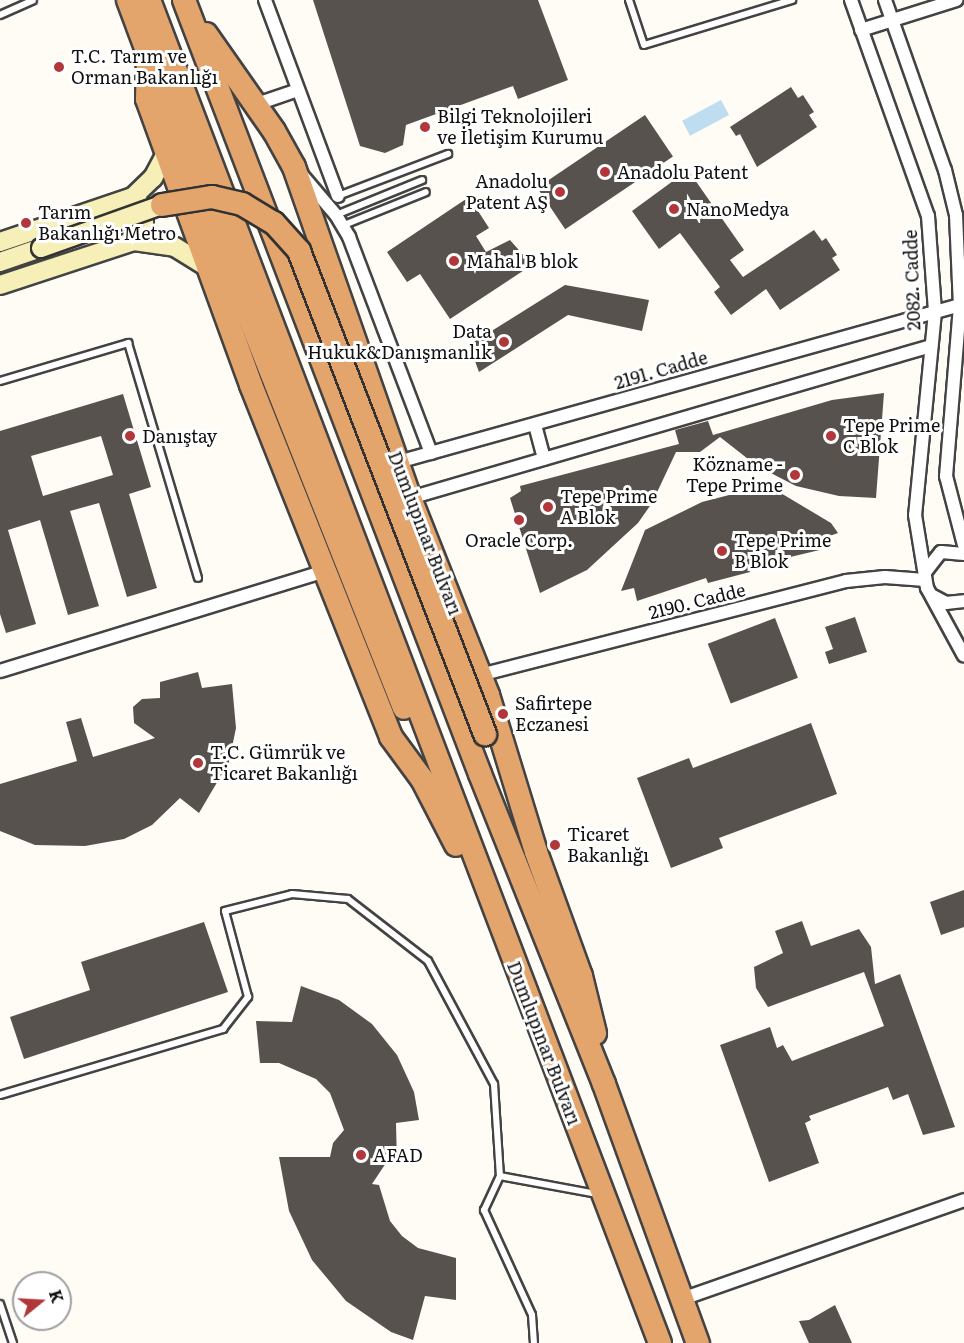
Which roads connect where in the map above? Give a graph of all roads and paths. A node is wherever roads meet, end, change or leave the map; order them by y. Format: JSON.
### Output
{"nodes":[{"id":1,"x":33,"y":0,"type":"edge"},
{"id":2,"x":128,"y":0,"type":"edge"},
{"id":3,"x":149,"y":0,"type":"edge"},
{"id":4,"x":265,"y":0,"type":"edge"},
{"id":5,"x":628,"y":0,"type":"edge"},
{"id":6,"x":792,"y":0,"type":"edge"},
{"id":7,"x":851,"y":0,"type":"edge"},
{"id":8,"x":885,"y":0,"type":"edge"},
{"id":9,"x":956,"y":0,"type":"edge"},
{"id":10,"x":185,"y":4,"type":"edge"},
{"id":11,"x":0,"y":15,"type":"edge"},
{"id":12,"x":892,"y":19,"type":"junction"},
{"id":13,"x":861,"y":30,"type":"junction"},
{"id":14,"x":148,"y":52,"type":"junction"},
{"id":15,"x":298,"y":90,"type":"junction"},
{"id":16,"x":254,"y":105,"type":"junction"},
{"id":17,"x":165,"y":154,"type":"junction"},
{"id":18,"x":448,"y":154,"type":"dead end"},
{"id":19,"x":294,"y":167,"type":"junction"},
{"id":20,"x":422,"y":180,"type":"dead end"},
{"id":21,"x":426,"y":192,"type":"dead end"},
{"id":22,"x":338,"y":196,"type":"joint"},
{"id":23,"x":133,"y":197,"type":"junction"},
{"id":24,"x":162,"y":205,"type":"joint"},
{"id":25,"x":340,"y":220,"type":"junction"},
{"id":26,"x":134,"y":241,"type":"junction"},
{"id":27,"x":0,"y":242,"type":"edge"},
{"id":28,"x":0,"y":262,"type":"edge"},
{"id":29,"x":209,"y":268,"type":"junction"},
{"id":30,"x":0,"y":285,"type":"edge"},
{"id":31,"x":962,"y":305,"type":"edge"},
{"id":32,"x":935,"y":312,"type":"junction"},
{"id":33,"x":931,"y":346,"type":"junction"},
{"id":34,"x":0,"y":381,"type":"edge"},
{"id":35,"x":535,"y":424,"type":"junction"},
{"id":36,"x":430,"y":453,"type":"junction"},
{"id":37,"x":544,"y":459,"type":"junction"},
{"id":38,"x":398,"y":462,"type":"junction"},
{"id":39,"x":410,"y":498,"type":"junction"},
{"id":40,"x":964,"y":545,"type":"edge"},
{"id":41,"x":964,"y":554,"type":"edge"},
{"id":42,"x":326,"y":571,"type":"junction"},
{"id":43,"x":925,"y":576,"type":"junction"},
{"id":44,"x":198,"y":578,"type":"dead end"},
{"id":45,"x":932,"y":595,"type":"junction"},
{"id":46,"x":964,"y":601,"type":"edge"},
{"id":47,"x":964,"y":656,"type":"edge"},
{"id":48,"x":0,"y":671,"type":"edge"},
{"id":49,"x":480,"y":675,"type":"junction"},
{"id":50,"x":431,"y":742,"type":"junction"},
{"id":51,"x":536,"y":852,"type":"junction"},
{"id":52,"x":502,"y":934,"type":"junction"},
{"id":53,"x":604,"y":1084,"type":"junction"},
{"id":54,"x":0,"y":1095,"type":"edge"},
{"id":55,"x":500,"y":1176,"type":"junction"},
{"id":56,"x":603,"y":1195,"type":"junction"},
{"id":57,"x":964,"y":1200,"type":"edge"},
{"id":58,"x":682,"y":1299,"type":"junction"},
{"id":59,"x":0,"y":1304,"type":"edge"},
{"id":60,"x":13,"y":1343,"type":"edge"},
{"id":61,"x":534,"y":1343,"type":"edge"},
{"id":62,"x":660,"y":1343,"type":"edge"},
{"id":63,"x":698,"y":1343,"type":"edge"}],
"edges":[{"from":1,"to":11,"type":"lane"},
{"from":2,"to":14,"type":"highway","name":"Dumlupınar Bulvarı"},
{"from":3,"to":50,"type":"highway","name":"Dumlupınar Bulvarı"},
{"from":4,"to":15,"type":"street"},
{"from":5,"to":6,"type":"lane"},
{"from":7,"to":13,"type":"street","name":"2082. Cadde"},
{"from":8,"to":12,"type":"street"},
{"from":9,"to":12,"type":"street"},
{"from":10,"to":16,"type":"highway","name":"Dumlupınar Bulvarı"},
{"from":10,"to":53,"type":"highway","name":"Dumlupınar Bulvarı"},
{"from":12,"to":13,"type":"street"},
{"from":12,"to":31,"type":"street"},
{"from":13,"to":32,"type":"street","name":"2082. Cadde"},
{"from":14,"to":17,"type":"highway"},
{"from":14,"to":50,"type":"highway","name":"Dumlupınar Bulvarı"},
{"from":15,"to":16,"type":"street"},
{"from":15,"to":22,"type":"street"},
{"from":16,"to":19,"type":"highway","name":"Dumlupınar Bulvarı"},
{"from":17,"to":23,"type":"main road"},
{"from":17,"to":29,"type":"highway"},
{"from":18,"to":22,"type":"lane"},
{"from":19,"to":25,"type":"street"},
{"from":19,"to":38,"type":"highway","name":"Dumlupınar Bulvarı"},
{"from":20,"to":25,"type":"lane"},
{"from":21,"to":25,"type":"lane"},
{"from":23,"to":26,"type":"main road"},
{"from":23,"to":27,"type":"main road"},
{"from":24,"to":28,"type":"main road","bridge":true},
{"from":24,"to":51,"type":"highway","bridge":true},
{"from":25,"to":36,"type":"street"},
{"from":26,"to":29,"type":"main road"},
{"from":26,"to":30,"type":"main road"},
{"from":29,"to":42,"type":"highway"},
{"from":31,"to":32,"type":"street","name":"2191. Cadde"},
{"from":31,"to":40,"type":"street"},
{"from":32,"to":33,"type":"street","name":"2082. Cadde"},
{"from":32,"to":35,"type":"street","name":"2191. Cadde"},
{"from":33,"to":37,"type":"street"},
{"from":33,"to":43,"type":"street","name":"2082. Cadde"},
{"from":34,"to":44,"type":"lane"},
{"from":35,"to":36,"type":"street","name":"2191. Cadde"},
{"from":35,"to":37,"type":"street"},
{"from":36,"to":38,"type":"street","name":"2191. Cadde"},
{"from":37,"to":39,"type":"street"},
{"from":38,"to":39,"type":"highway","name":"Dumlupınar Bulvarı"},
{"from":39,"to":49,"type":"highway","name":"Dumlupınar Bulvarı"},
{"from":41,"to":43,"type":"street"},
{"from":42,"to":48,"type":"street"},
{"from":42,"to":52,"type":"highway"},
{"from":43,"to":45,"type":"street","name":"2082. Cadde"},
{"from":43,"to":49,"type":"street","name":"2190. Cadde"},
{"from":45,"to":46,"type":"street"},
{"from":45,"to":47,"type":"street","name":"2082. Cadde"},
{"from":49,"to":51,"type":"highway","name":"Dumlupınar Bulvarı"},
{"from":50,"to":52,"type":"highway","name":"Dumlupınar Bulvarı"},
{"from":51,"to":53,"type":"highway","name":"Dumlupınar Bulvarı"},
{"from":52,"to":56,"type":"highway","name":"Dumlupınar Bulvarı"},
{"from":53,"to":58,"type":"highway","name":"Dumlupınar Bulvarı"},
{"from":54,"to":55,"type":"lane"},
{"from":55,"to":56,"type":"lane"},
{"from":55,"to":61,"type":"lane"},
{"from":56,"to":62,"type":"highway","name":"Dumlupınar Bulvarı"},
{"from":57,"to":58,"type":"street"},
{"from":58,"to":63,"type":"highway","name":"Dumlupınar Bulvarı"},
{"from":59,"to":60,"type":"lane"}]}
